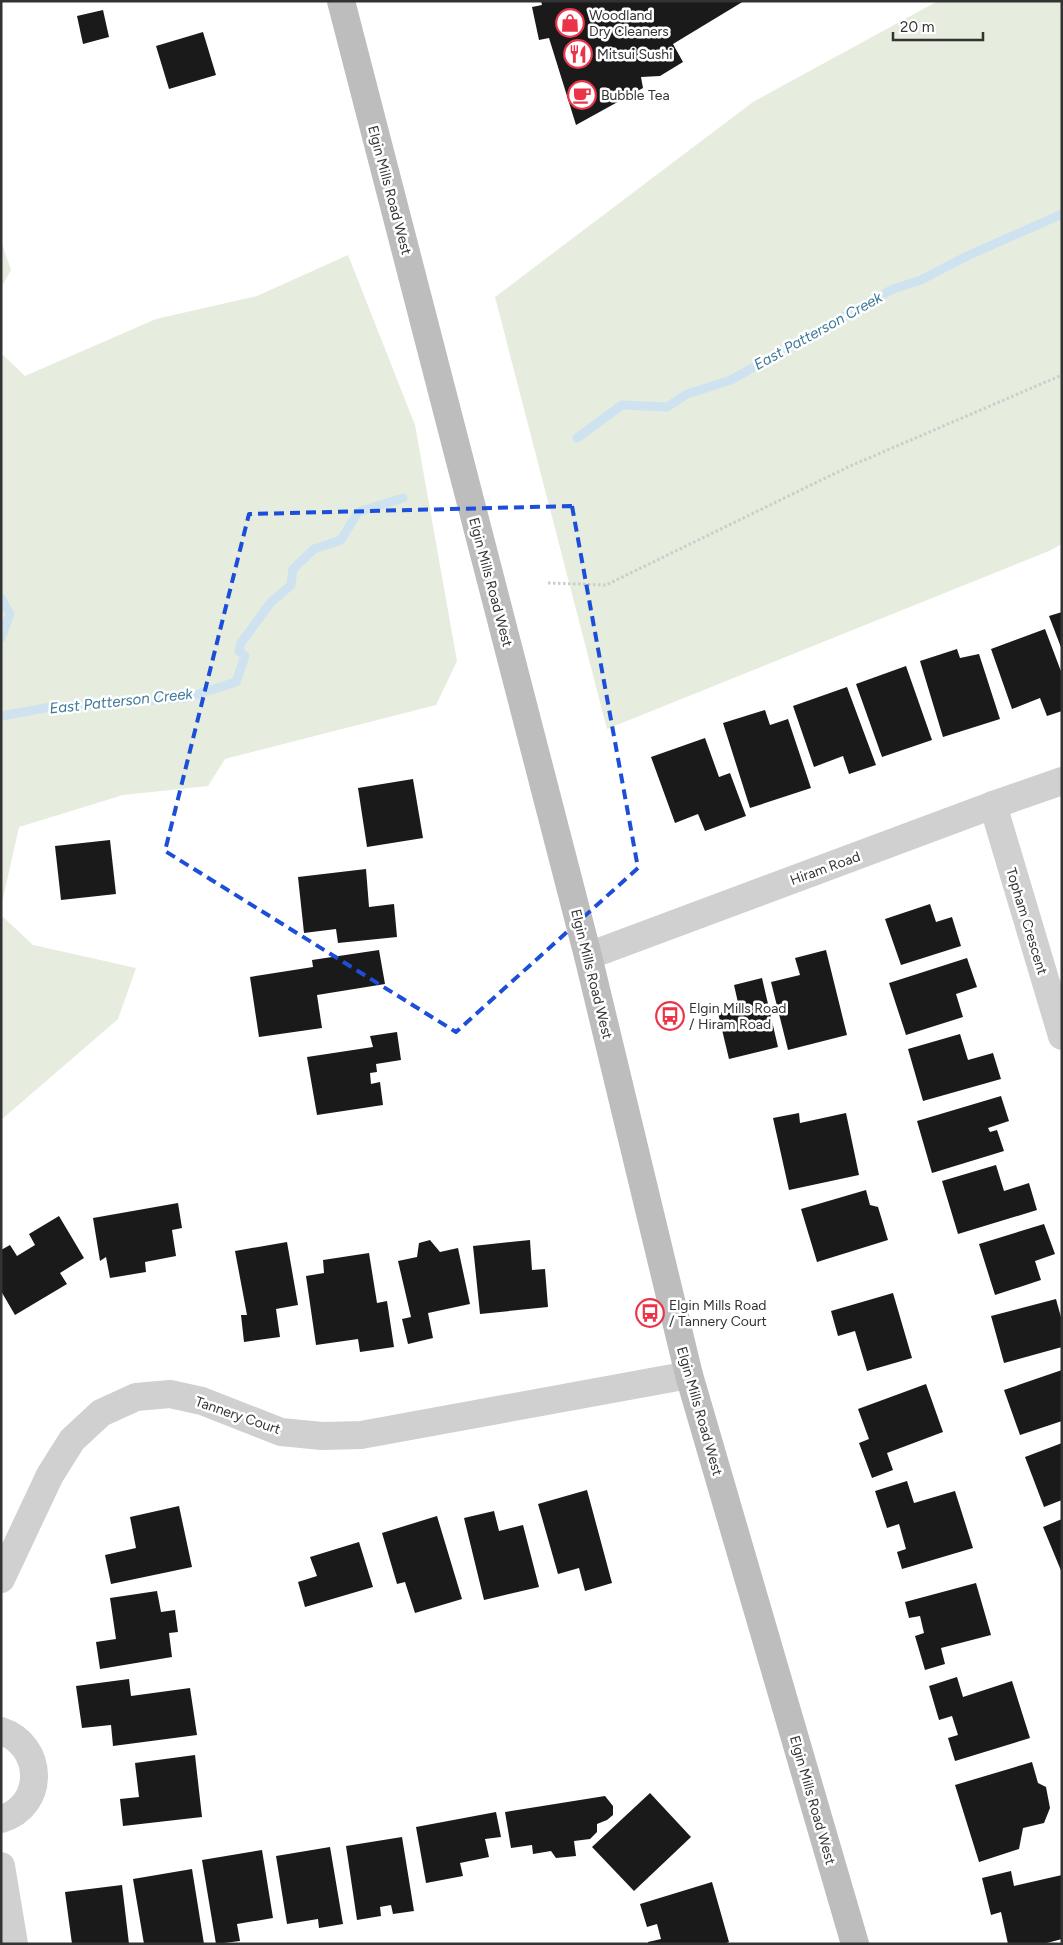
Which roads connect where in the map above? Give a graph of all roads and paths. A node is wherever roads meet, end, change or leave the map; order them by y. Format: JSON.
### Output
{"nodes":[{"id":1,"x":341,"y":1,"type":"edge"},
{"id":2,"x":1062,"y":375,"type":"edge"},
{"id":3,"x":548,"y":583,"type":"dead end"},
{"id":4,"x":1062,"y":781,"type":"edge"},
{"id":5,"x":992,"y":805,"type":"junction"},
{"id":6,"x":588,"y":956,"type":"junction"},
{"id":7,"x":1062,"y":1036,"type":"edge"},
{"id":8,"x":689,"y":1375,"type":"junction"},
{"id":9,"x":1,"y":1579,"type":"edge"},
{"id":10,"x":1,"y":1730,"type":"edge"},
{"id":11,"x":1,"y":1819,"type":"edge"},
{"id":12,"x":1,"y":1866,"type":"edge"},
{"id":13,"x":14,"y":1944,"type":"edge"},
{"id":14,"x":855,"y":1944,"type":"edge"}],
"edges":[{"from":1,"to":6,"type":"main road","name":"Elgin Mills Road West"},
{"from":2,"to":3,"type":"path"},
{"from":4,"to":5,"type":"street","name":"Hiram Road"},
{"from":5,"to":6,"type":"street","name":"Hiram Road"},
{"from":5,"to":7,"type":"street","name":"Topham Crescent"},
{"from":6,"to":8,"type":"main road","name":"Elgin Mills Road West"},
{"from":8,"to":9,"type":"street","name":"Tannery Court"},
{"from":8,"to":14,"type":"main road","name":"Elgin Mills Road West"},
{"from":10,"to":11,"type":"street"},
{"from":12,"to":13,"type":"street"}]}
